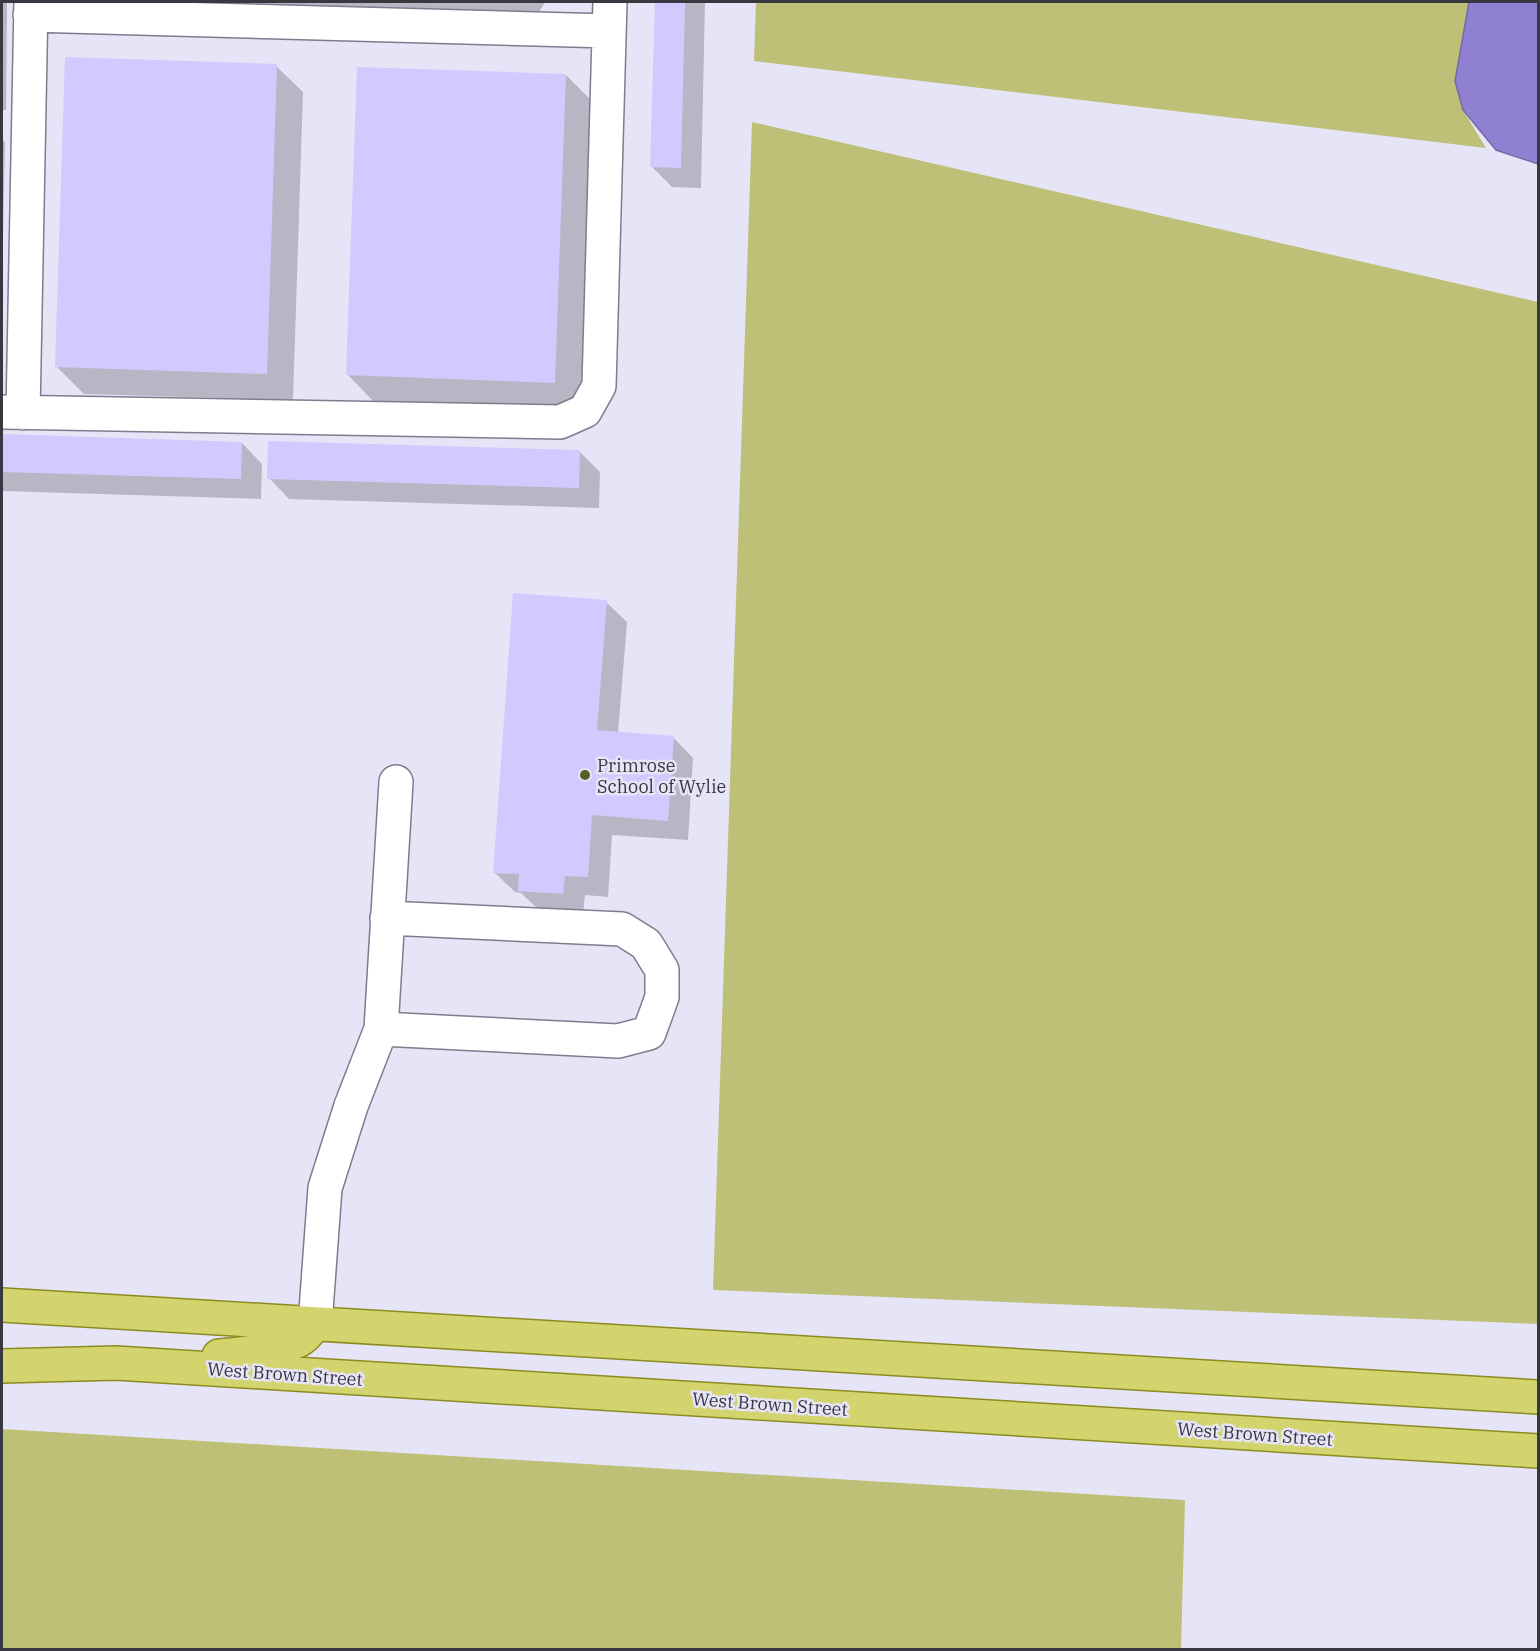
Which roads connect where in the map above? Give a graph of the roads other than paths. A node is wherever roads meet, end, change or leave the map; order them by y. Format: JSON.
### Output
{"nodes":[{"id":1,"x":31,"y":8,"type":"edge"},
{"id":2,"x":609,"y":16,"type":"edge"},
{"id":3,"x":12,"y":412,"type":"edge"},
{"id":4,"x":396,"y":782,"type":"dead end"},
{"id":5,"x":387,"y":918,"type":"junction"},
{"id":6,"x":381,"y":1029,"type":"junction"},
{"id":7,"x":2,"y":1305,"type":"edge"},
{"id":8,"x":315,"y":1324,"type":"junction"},
{"id":9,"x":116,"y":1363,"type":"junction"},
{"id":10,"x":2,"y":1366,"type":"edge"},
{"id":11,"x":1539,"y":1396,"type":"edge"},
{"id":12,"x":1539,"y":1451,"type":"edge"}],
"edges":[{"from":1,"to":2,"type":"lane"},
{"from":1,"to":3,"type":"lane"},
{"from":2,"to":3,"type":"lane"},
{"from":4,"to":5,"type":"lane"},
{"from":5,"to":6,"type":"lane"},
{"from":5,"to":6,"type":"lane"},
{"from":6,"to":8,"type":"lane"},
{"from":7,"to":8,"type":"main road"},
{"from":8,"to":9,"type":"main road"},
{"from":8,"to":11,"type":"main road"},
{"from":9,"to":10,"type":"main road","name":"West Brown Street"},
{"from":9,"to":12,"type":"main road","name":"West Brown Street"}]}
